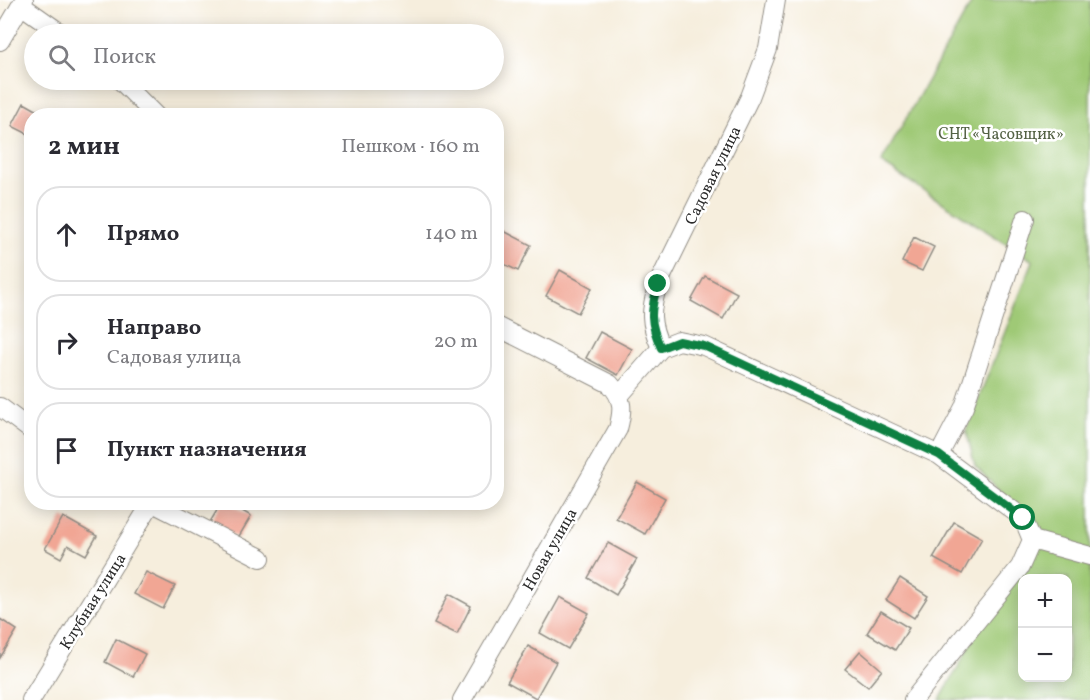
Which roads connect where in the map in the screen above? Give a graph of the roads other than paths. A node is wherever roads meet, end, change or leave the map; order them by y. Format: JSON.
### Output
{"nodes":[{"id":1,"x":776,"y":0,"type":"edge"},
{"id":2,"x":23,"y":2,"type":"edge"},
{"id":3,"x":50,"y":24,"type":"edge"},
{"id":4,"x":0,"y":41,"type":"edge"},
{"id":5,"x":130,"y":90,"type":"edge"},
{"id":6,"x":148,"y":108,"type":"edge"},
{"id":7,"x":1025,"y":219,"type":"dead end"},
{"id":8,"x":504,"y":330,"type":"edge"},
{"id":9,"x":661,"y":348,"type":"junction"},
{"id":10,"x":620,"y":395,"type":"junction"},
{"id":11,"x":0,"y":407,"type":"edge"},
{"id":12,"x":24,"y":425,"type":"edge"},
{"id":13,"x":939,"y":455,"type":"junction"},
{"id":14,"x":148,"y":510,"type":"edge"},
{"id":15,"x":166,"y":510,"type":"edge"},
{"id":16,"x":1032,"y":540,"type":"junction"},
{"id":17,"x":1090,"y":556,"type":"edge"},
{"id":18,"x":261,"y":558,"type":"dead end"},
{"id":19,"x":31,"y":700,"type":"edge"},
{"id":20,"x":462,"y":700,"type":"edge"},
{"id":21,"x":913,"y":700,"type":"edge"}],
"edges":[{"from":1,"to":9,"type":"street","name":"Садовая улица"},
{"from":2,"to":3,"type":"street"},
{"from":2,"to":4,"type":"street"},
{"from":5,"to":6,"type":"street"},
{"from":7,"to":13,"type":"street"},
{"from":8,"to":10,"type":"street"},
{"from":9,"to":10,"type":"street"},
{"from":9,"to":13,"type":"street"},
{"from":10,"to":20,"type":"street","name":"Новая улица"},
{"from":11,"to":12,"type":"street"},
{"from":13,"to":16,"type":"street"},
{"from":14,"to":19,"type":"street","name":"Клубная улица"},
{"from":15,"to":18,"type":"street"},
{"from":16,"to":17,"type":"street"},
{"from":16,"to":21,"type":"street"}]}
